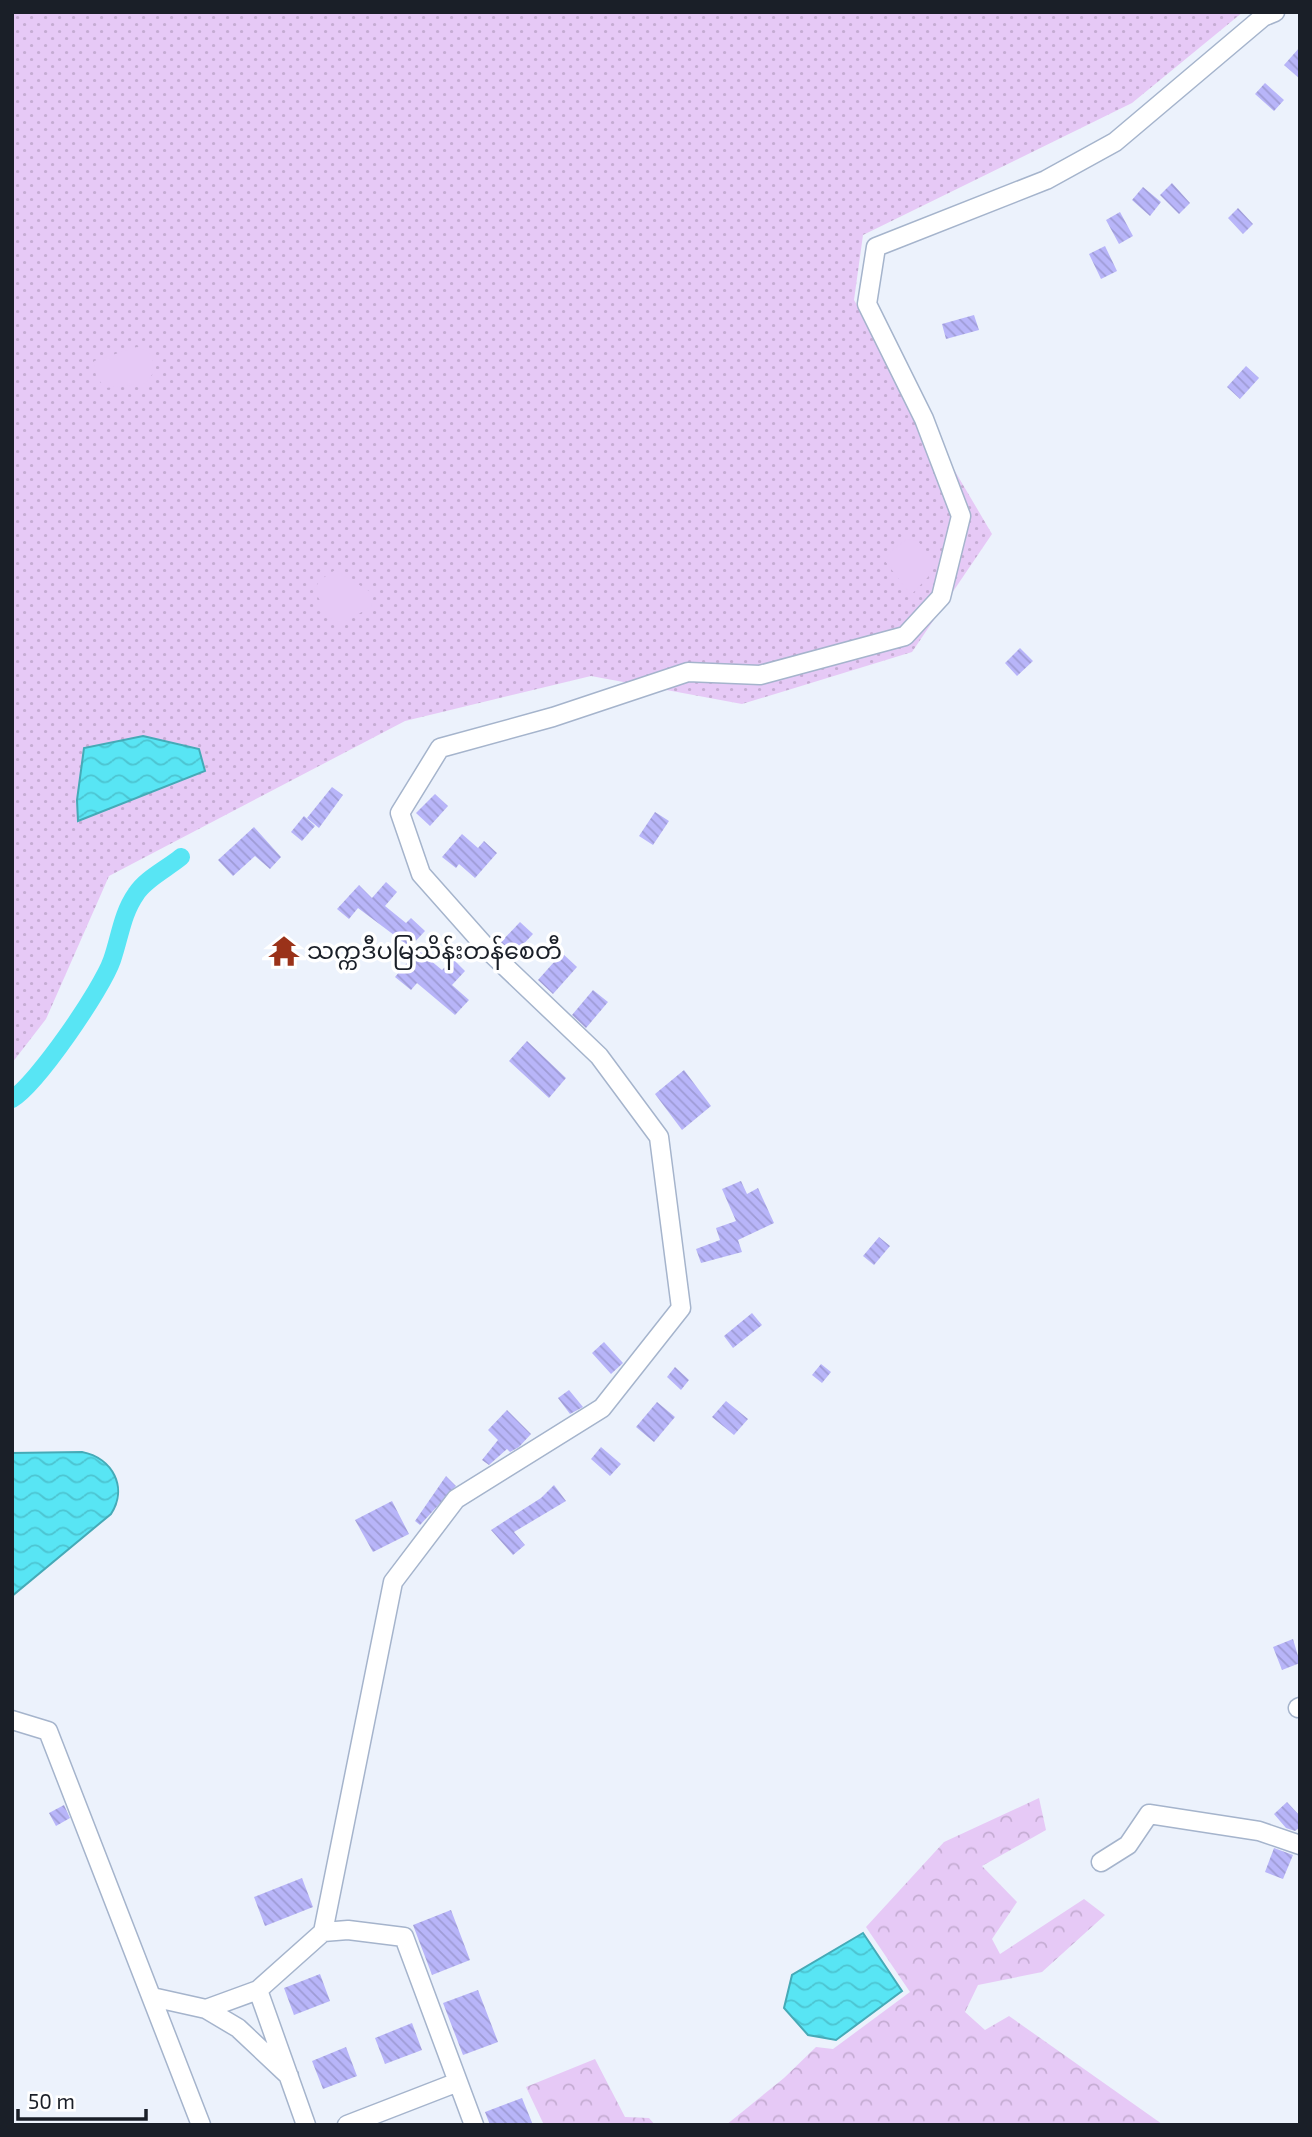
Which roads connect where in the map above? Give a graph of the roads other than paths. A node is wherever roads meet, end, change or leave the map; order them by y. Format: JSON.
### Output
{"nodes":[{"id":1,"x":1275,"y":12,"type":"edge"},
{"id":2,"x":12,"y":1720,"type":"edge"},
{"id":3,"x":1300,"y":1844,"type":"edge"},
{"id":4,"x":1101,"y":1862,"type":"dead end"},
{"id":5,"x":323,"y":1932,"type":"junction"},
{"id":6,"x":258,"y":1990,"type":"junction"},
{"id":7,"x":152,"y":1997,"type":"junction"},
{"id":8,"x":206,"y":2009,"type":"junction"},
{"id":9,"x":289,"y":2076,"type":"junction"},
{"id":10,"x":458,"y":2082,"type":"junction"},
{"id":11,"x":201,"y":2125,"type":"edge"},
{"id":12,"x":306,"y":2125,"type":"edge"},
{"id":13,"x":347,"y":2125,"type":"edge"},
{"id":14,"x":474,"y":2125,"type":"edge"}],
"edges":[{"from":1,"to":5,"type":"street"},
{"from":2,"to":7,"type":"street"},
{"from":3,"to":4,"type":"street"},
{"from":5,"to":6,"type":"street"},
{"from":5,"to":10,"type":"street"},
{"from":6,"to":8,"type":"street"},
{"from":6,"to":9,"type":"street"},
{"from":7,"to":8,"type":"street"},
{"from":7,"to":11,"type":"street"},
{"from":8,"to":9,"type":"street"},
{"from":9,"to":12,"type":"street"},
{"from":10,"to":13,"type":"street"},
{"from":10,"to":14,"type":"street"}]}
